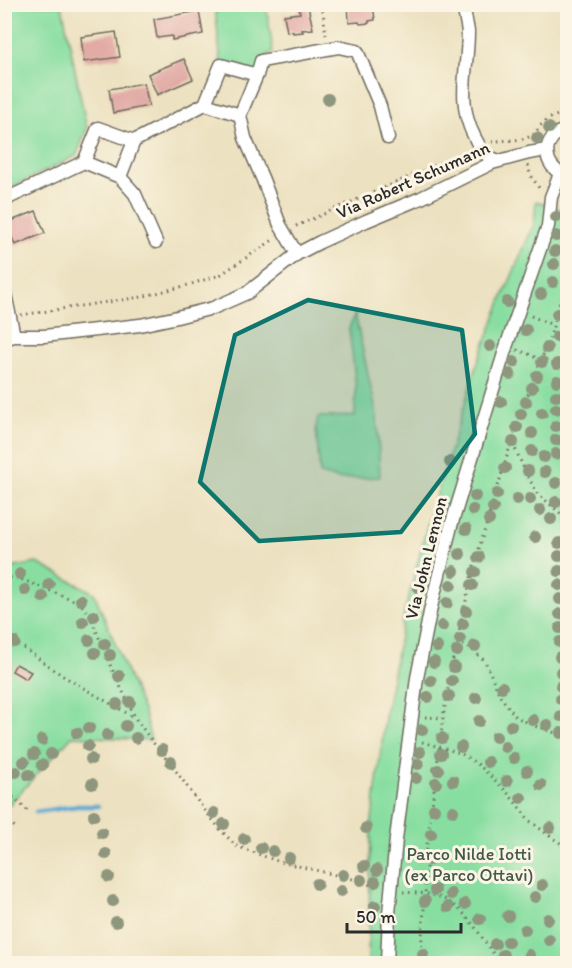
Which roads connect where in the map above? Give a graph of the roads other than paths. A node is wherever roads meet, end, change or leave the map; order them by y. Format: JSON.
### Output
{"nodes":[{"id":1,"x":463,"y":4,"type":"edge"},
{"id":2,"x":257,"y":75,"type":"junction"},
{"id":3,"x":205,"y":104,"type":"junction"},
{"id":4,"x":240,"y":115,"type":"junction"},
{"id":5,"x":567,"y":129,"type":"edge"},
{"id":6,"x":388,"y":138,"type":"dead end"},
{"id":7,"x":134,"y":141,"type":"junction"},
{"id":8,"x":547,"y":150,"type":"junction"},
{"id":9,"x":499,"y":161,"type":"junction"},
{"id":10,"x":84,"y":162,"type":"junction"},
{"id":11,"x":564,"y":175,"type":"edge"},
{"id":12,"x":120,"y":177,"type":"junction"},
{"id":13,"x":6,"y":200,"type":"edge"},
{"id":14,"x":156,"y":242,"type":"dead end"},
{"id":15,"x":297,"y":254,"type":"junction"},
{"id":16,"x":4,"y":289,"type":"edge"},
{"id":17,"x":9,"y":338,"type":"edge"},
{"id":18,"x":387,"y":963,"type":"edge"}],
"edges":[{"from":1,"to":9,"type":"street"},
{"from":2,"to":3,"type":"street"},
{"from":2,"to":4,"type":"street"},
{"from":2,"to":6,"type":"street"},
{"from":3,"to":4,"type":"street"},
{"from":3,"to":7,"type":"street"},
{"from":4,"to":15,"type":"street"},
{"from":5,"to":8,"type":"street"},
{"from":7,"to":10,"type":"street"},
{"from":7,"to":12,"type":"street"},
{"from":8,"to":9,"type":"street","name":"Via Robert Schumann"},
{"from":8,"to":11,"type":"street"},
{"from":9,"to":15,"type":"street","name":"Via Robert Schumann"},
{"from":10,"to":12,"type":"street"},
{"from":10,"to":13,"type":"street"},
{"from":11,"to":18,"type":"street","name":"Via John Lennon"},
{"from":12,"to":14,"type":"street"},
{"from":15,"to":17,"type":"street","name":"Via Robert Schumann"},
{"from":16,"to":17,"type":"street","name":"Via Robert Schumann"}]}
